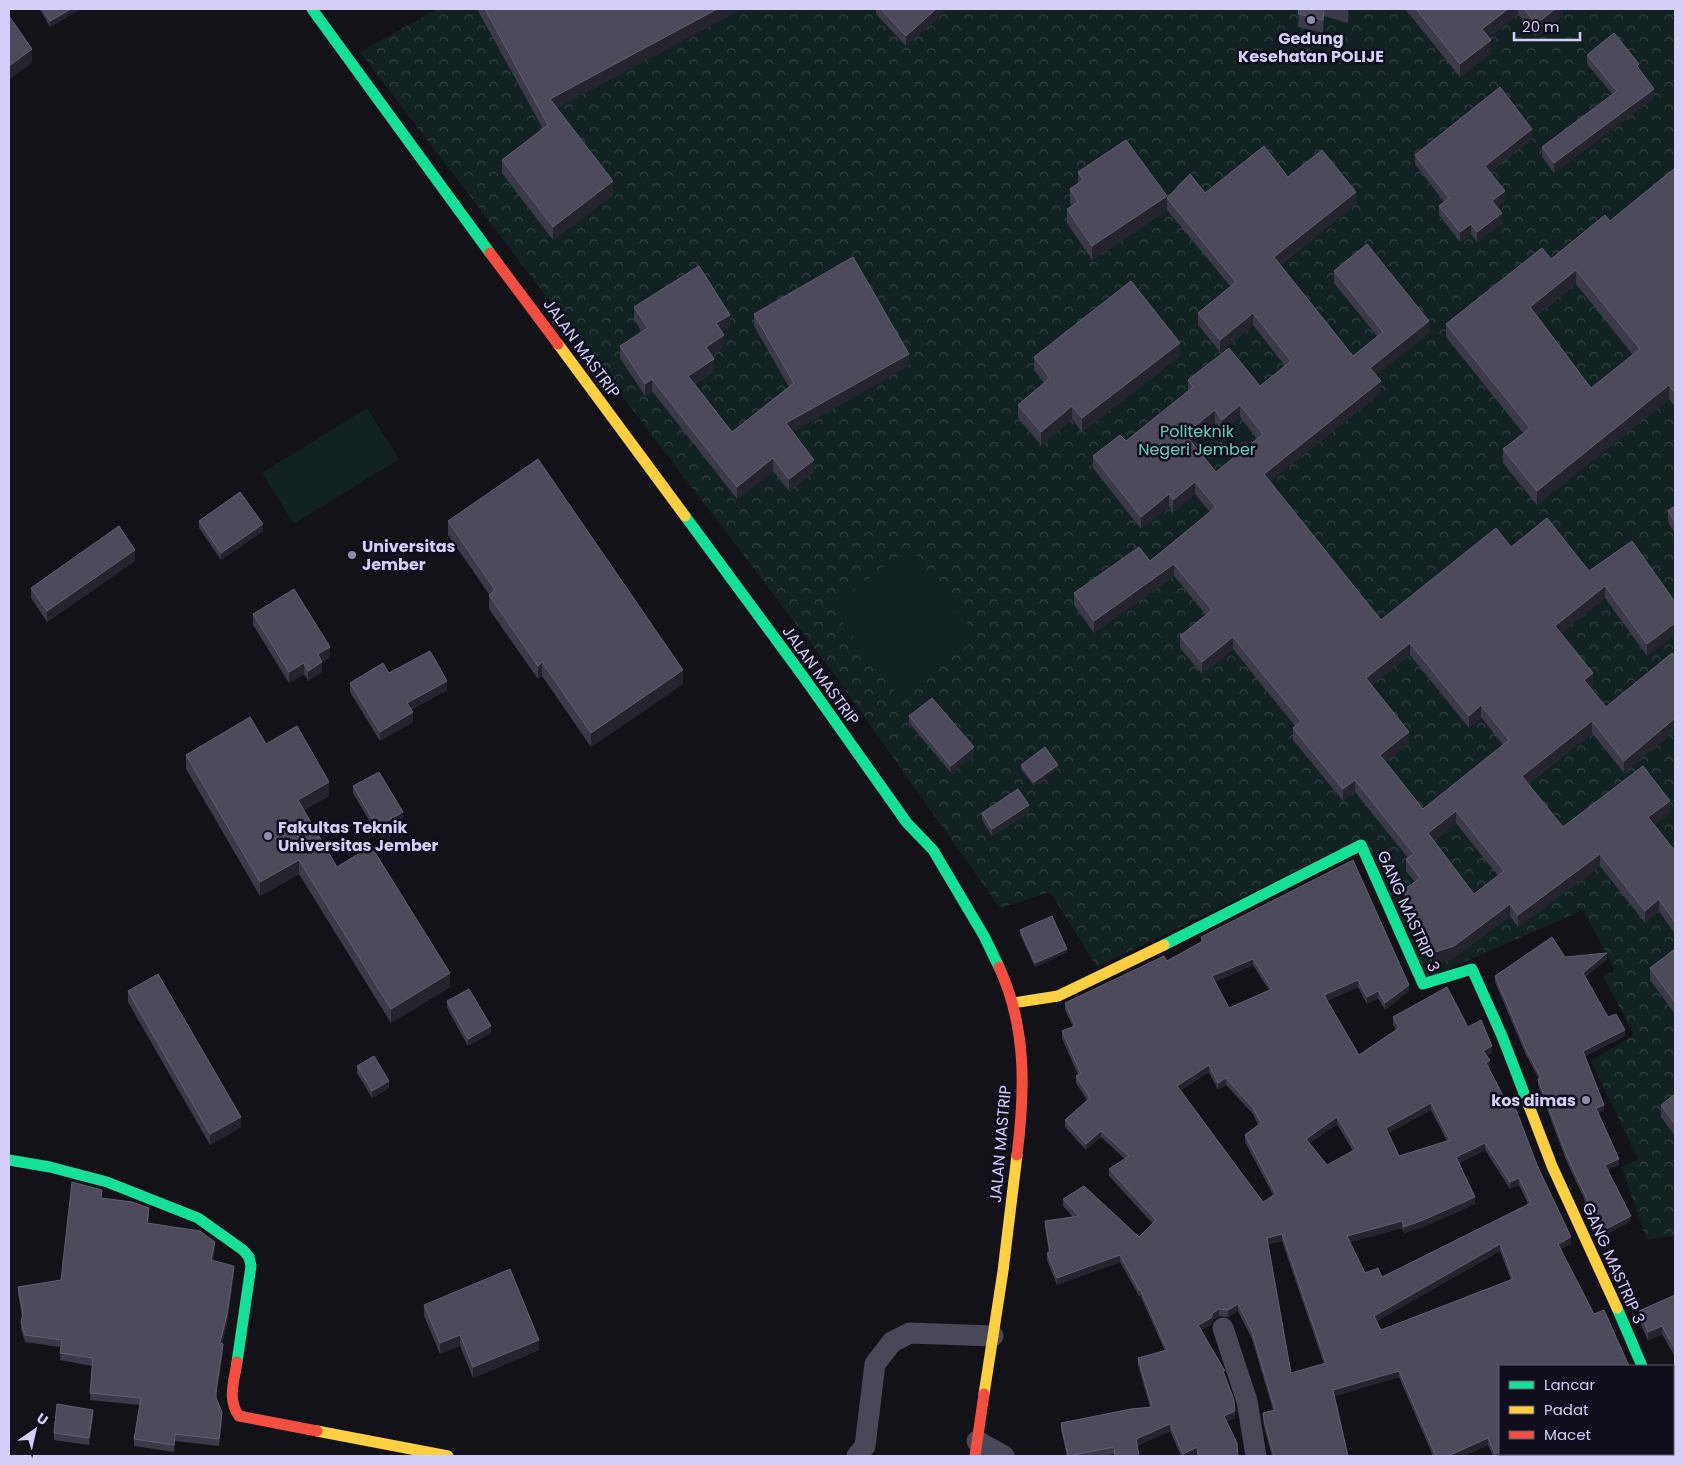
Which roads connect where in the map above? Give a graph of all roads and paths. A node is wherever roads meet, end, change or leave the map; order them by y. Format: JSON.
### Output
{"nodes":[{"id":1,"x":312,"y":9,"type":"edge"},
{"id":2,"x":1013,"y":1003,"type":"junction"},
{"id":3,"x":9,"y":1160,"type":"edge"},
{"id":4,"x":1223,"y":1328,"type":"dead end"},
{"id":5,"x":993,"y":1336,"type":"junction"},
{"id":6,"x":1642,"y":1365,"type":"edge"},
{"id":7,"x":976,"y":1448,"type":"edge"},
{"id":8,"x":448,"y":1456,"type":"edge"},
{"id":9,"x":857,"y":1456,"type":"edge"},
{"id":10,"x":1004,"y":1456,"type":"edge"},
{"id":11,"x":1256,"y":1456,"type":"edge"}],
"edges":[{"from":1,"to":2,"type":"main road","name":"JALAN MASTRIP"},
{"from":2,"to":5,"type":"main road","name":"JALAN MASTRIP"},
{"from":2,"to":6,"type":"main road","name":"GANG MASTRIP 3"},
{"from":3,"to":8,"type":"main road"},
{"from":4,"to":11,"type":"street"},
{"from":5,"to":7,"type":"main road","name":"JALAN MASTRIP"},
{"from":5,"to":9,"type":"street"},
{"from":7,"to":10,"type":"street"}]}
